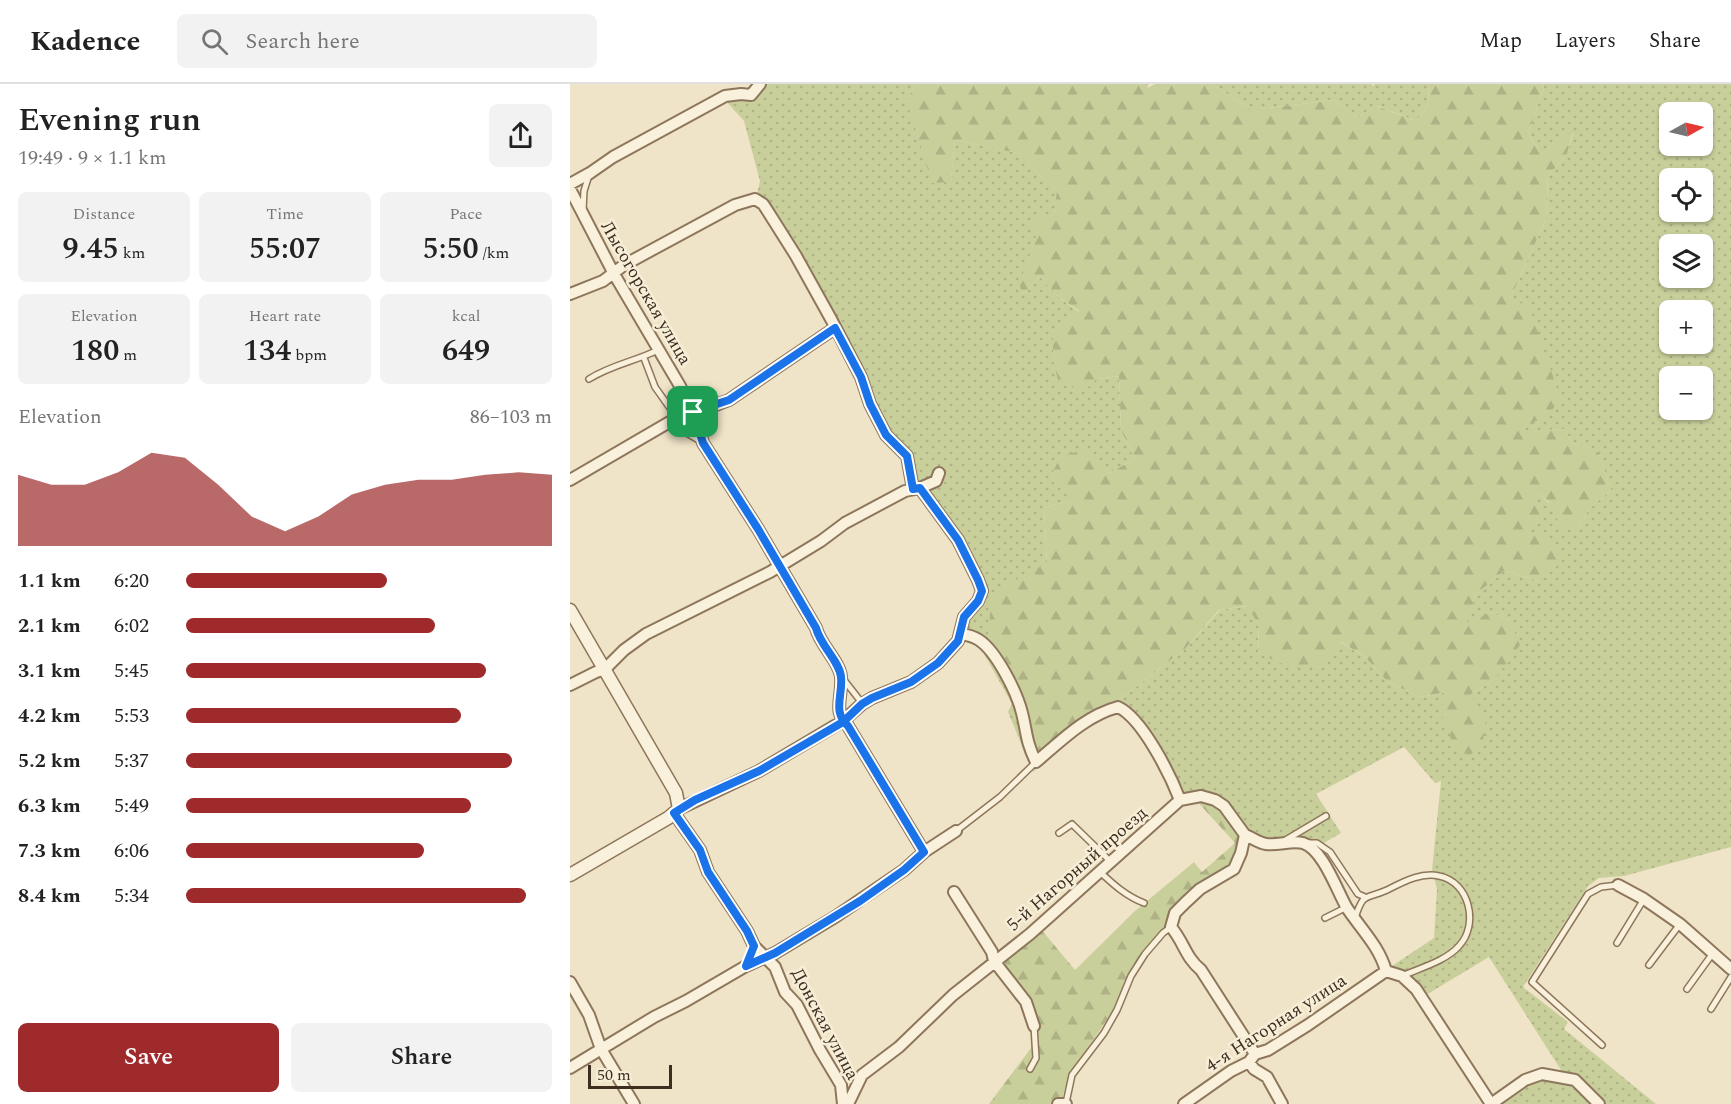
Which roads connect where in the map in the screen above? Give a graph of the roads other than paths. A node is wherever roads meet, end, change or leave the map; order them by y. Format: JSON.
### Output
{"nodes":[{"id":1,"x":760,"y":84,"type":"edge"},
{"id":2,"x":590,"y":173,"type":"junction"},
{"id":3,"x":570,"y":184,"type":"edge"},
{"id":4,"x":570,"y":189,"type":"edge"},
{"id":5,"x":584,"y":215,"type":"junction"},
{"id":6,"x":614,"y":274,"type":"junction"},
{"id":7,"x":570,"y":294,"type":"edge"},
{"id":8,"x":835,"y":328,"type":"junction"},
{"id":9,"x":658,"y":350,"type":"junction"},
{"id":10,"x":644,"y":358,"type":"junction"},
{"id":11,"x":589,"y":379,"type":"dead end"},
{"id":12,"x":693,"y":412,"type":"junction"},
{"id":13,"x":674,"y":421,"type":"junction"},
{"id":14,"x":703,"y":443,"type":"junction"},
{"id":15,"x":939,"y":473,"type":"dead end"},
{"id":16,"x":570,"y":480,"type":"edge"},
{"id":17,"x":917,"y":489,"type":"junction"},
{"id":18,"x":780,"y":567,"type":"junction"},
{"id":19,"x":570,"y":610,"type":"edge"},
{"id":20,"x":961,"y":634,"type":"junction"},
{"id":21,"x":606,"y":669,"type":"junction"},
{"id":22,"x":841,"y":676,"type":"junction"},
{"id":23,"x":570,"y":685,"type":"edge"},
{"id":24,"x":862,"y":704,"type":"junction"},
{"id":25,"x":843,"y":722,"type":"junction"},
{"id":26,"x":1036,"y":762,"type":"junction"},
{"id":27,"x":1180,"y":800,"type":"junction"},
{"id":28,"x":676,"y":811,"type":"junction"},
{"id":29,"x":1326,"y":816,"type":"dead end"},
{"id":30,"x":956,"y":831,"type":"joint"},
{"id":31,"x":1059,"y":833,"type":"dead end"},
{"id":32,"x":1245,"y":835,"type":"junction"},
{"id":33,"x":1283,"y":842,"type":"junction"},
{"id":34,"x":1307,"y":845,"type":"junction"},
{"id":35,"x":924,"y":852,"type":"junction"},
{"id":36,"x":1112,"y":862,"type":"junction"},
{"id":37,"x":1100,"y":872,"type":"junction"},
{"id":38,"x":570,"y":875,"type":"edge"},
{"id":39,"x":1618,"y":885,"type":"joint"},
{"id":40,"x":954,"y":892,"type":"dead end"},
{"id":41,"x":1365,"y":897,"type":"junction"},
{"id":42,"x":1644,"y":899,"type":"junction"},
{"id":43,"x":1144,"y":903,"type":"dead end"},
{"id":44,"x":1347,"y":907,"type":"junction"},
{"id":45,"x":1325,"y":918,"type":"dead end"},
{"id":46,"x":1355,"y":918,"type":"junction"},
{"id":47,"x":1680,"y":924,"type":"junction"},
{"id":48,"x":1171,"y":927,"type":"junction"},
{"id":49,"x":1617,"y":943,"type":"dead end"},
{"id":50,"x":754,"y":946,"type":"junction"},
{"id":51,"x":1713,"y":953,"type":"junction"},
{"id":52,"x":765,"y":956,"type":"junction"},
{"id":53,"x":994,"y":961,"type":"junction"},
{"id":54,"x":1649,"y":965,"type":"dead end"},
{"id":55,"x":746,"y":966,"type":"junction"},
{"id":56,"x":1731,"y":969,"type":"edge"},
{"id":57,"x":1386,"y":971,"type":"junction"},
{"id":58,"x":1402,"y":976,"type":"junction"},
{"id":59,"x":1731,"y":977,"type":"edge"},
{"id":60,"x":570,"y":982,"type":"edge"},
{"id":61,"x":1687,"y":989,"type":"dead end"},
{"id":62,"x":1711,"y":1009,"type":"dead end"},
{"id":63,"x":1035,"y":1026,"type":"joint"},
{"id":64,"x":1602,"y":1045,"type":"dead end"},
{"id":65,"x":601,"y":1048,"type":"junction"},
{"id":66,"x":1252,"y":1058,"type":"junction"},
{"id":67,"x":570,"y":1068,"type":"edge"},
{"id":68,"x":1030,"y":1069,"type":"dead end"},
{"id":69,"x":634,"y":1104,"type":"edge"},
{"id":70,"x":843,"y":1104,"type":"edge"},
{"id":71,"x":848,"y":1104,"type":"edge"},
{"id":72,"x":1063,"y":1104,"type":"edge"},
{"id":73,"x":1184,"y":1104,"type":"edge"},
{"id":74,"x":1282,"y":1104,"type":"edge"},
{"id":75,"x":1491,"y":1104,"type":"edge"},
{"id":76,"x":1599,"y":1104,"type":"edge"}],
"edges":[{"from":1,"to":2,"type":"street"},
{"from":2,"to":3,"type":"street"},
{"from":2,"to":5,"type":"lane"},
{"from":4,"to":5,"type":"street","name":"Лысогорская улица"},
{"from":5,"to":6,"type":"street","name":"Лысогорская улица"},
{"from":6,"to":7,"type":"street"},
{"from":6,"to":8,"type":"street"},
{"from":6,"to":9,"type":"street","name":"Лысогорская улица"},
{"from":8,"to":12,"type":"street"},
{"from":8,"to":17,"type":"street"},
{"from":9,"to":10,"type":"lane"},
{"from":9,"to":12,"type":"street","name":"Лысогорская улица"},
{"from":10,"to":11,"type":"lane"},
{"from":10,"to":13,"type":"lane"},
{"from":12,"to":13,"type":"street"},
{"from":12,"to":14,"type":"street","name":"Лысогорская улица"},
{"from":13,"to":14,"type":"lane"},
{"from":13,"to":16,"type":"street"},
{"from":14,"to":18,"type":"street","name":"Лысогорская улица"},
{"from":15,"to":17,"type":"street"},
{"from":17,"to":18,"type":"street"},
{"from":17,"to":20,"type":"street"},
{"from":18,"to":21,"type":"street"},
{"from":18,"to":22,"type":"street","name":"Лысогорская улица"},
{"from":19,"to":21,"type":"street","name":"Донская улица"},
{"from":20,"to":24,"type":"street"},
{"from":20,"to":26,"type":"street"},
{"from":21,"to":23,"type":"street"},
{"from":21,"to":28,"type":"street","name":"Донская улица"},
{"from":22,"to":24,"type":"lane"},
{"from":22,"to":25,"type":"street"},
{"from":24,"to":25,"type":"street"},
{"from":25,"to":28,"type":"street"},
{"from":25,"to":35,"type":"street"},
{"from":26,"to":27,"type":"street"},
{"from":26,"to":30,"type":"lane"},
{"from":27,"to":32,"type":"street"},
{"from":27,"to":36,"type":"street","name":"5-й Нагорный проезд"},
{"from":28,"to":38,"type":"street"},
{"from":28,"to":50,"type":"street","name":"Донская улица"},
{"from":29,"to":33,"type":"lane"},
{"from":30,"to":35,"type":"street"},
{"from":31,"to":36,"type":"lane"},
{"from":32,"to":33,"type":"street"},
{"from":32,"to":48,"type":"street"},
{"from":33,"to":34,"type":"street"},
{"from":34,"to":41,"type":"lane"},
{"from":34,"to":44,"type":"street"},
{"from":35,"to":52,"type":"street"},
{"from":36,"to":37,"type":"street","name":"5-й Нагорный проезд"},
{"from":37,"to":43,"type":"lane"},
{"from":37,"to":53,"type":"street","name":"5-й Нагорный проезд"},
{"from":39,"to":42,"type":"street"},
{"from":39,"to":64,"type":"lane"},
{"from":40,"to":53,"type":"street"},
{"from":41,"to":46,"type":"lane"},
{"from":41,"to":58,"type":"lane"},
{"from":42,"to":47,"type":"street"},
{"from":42,"to":49,"type":"lane"},
{"from":44,"to":45,"type":"lane"},
{"from":44,"to":46,"type":"street"},
{"from":46,"to":57,"type":"street"},
{"from":47,"to":51,"type":"street"},
{"from":47,"to":54,"type":"lane"},
{"from":48,"to":66,"type":"street"},
{"from":48,"to":72,"type":"lane"},
{"from":50,"to":52,"type":"street","name":"Донская улица"},
{"from":50,"to":55,"type":"lane"},
{"from":51,"to":56,"type":"street"},
{"from":51,"to":61,"type":"lane"},
{"from":52,"to":55,"type":"street"},
{"from":52,"to":70,"type":"street","name":"Донская улица"},
{"from":53,"to":63,"type":"street"},
{"from":53,"to":71,"type":"street","name":"5-й Нагорный проезд"},
{"from":55,"to":65,"type":"street"},
{"from":57,"to":58,"type":"street"},
{"from":57,"to":66,"type":"street","name":"4-я Нагорная улица"},
{"from":58,"to":75,"type":"street"},
{"from":59,"to":62,"type":"lane"},
{"from":60,"to":65,"type":"street"},
{"from":63,"to":68,"type":"lane"},
{"from":65,"to":67,"type":"street"},
{"from":65,"to":69,"type":"street"},
{"from":66,"to":73,"type":"street","name":"4-я Нагорная улица"},
{"from":66,"to":74,"type":"street"},
{"from":75,"to":76,"type":"street"}]}
